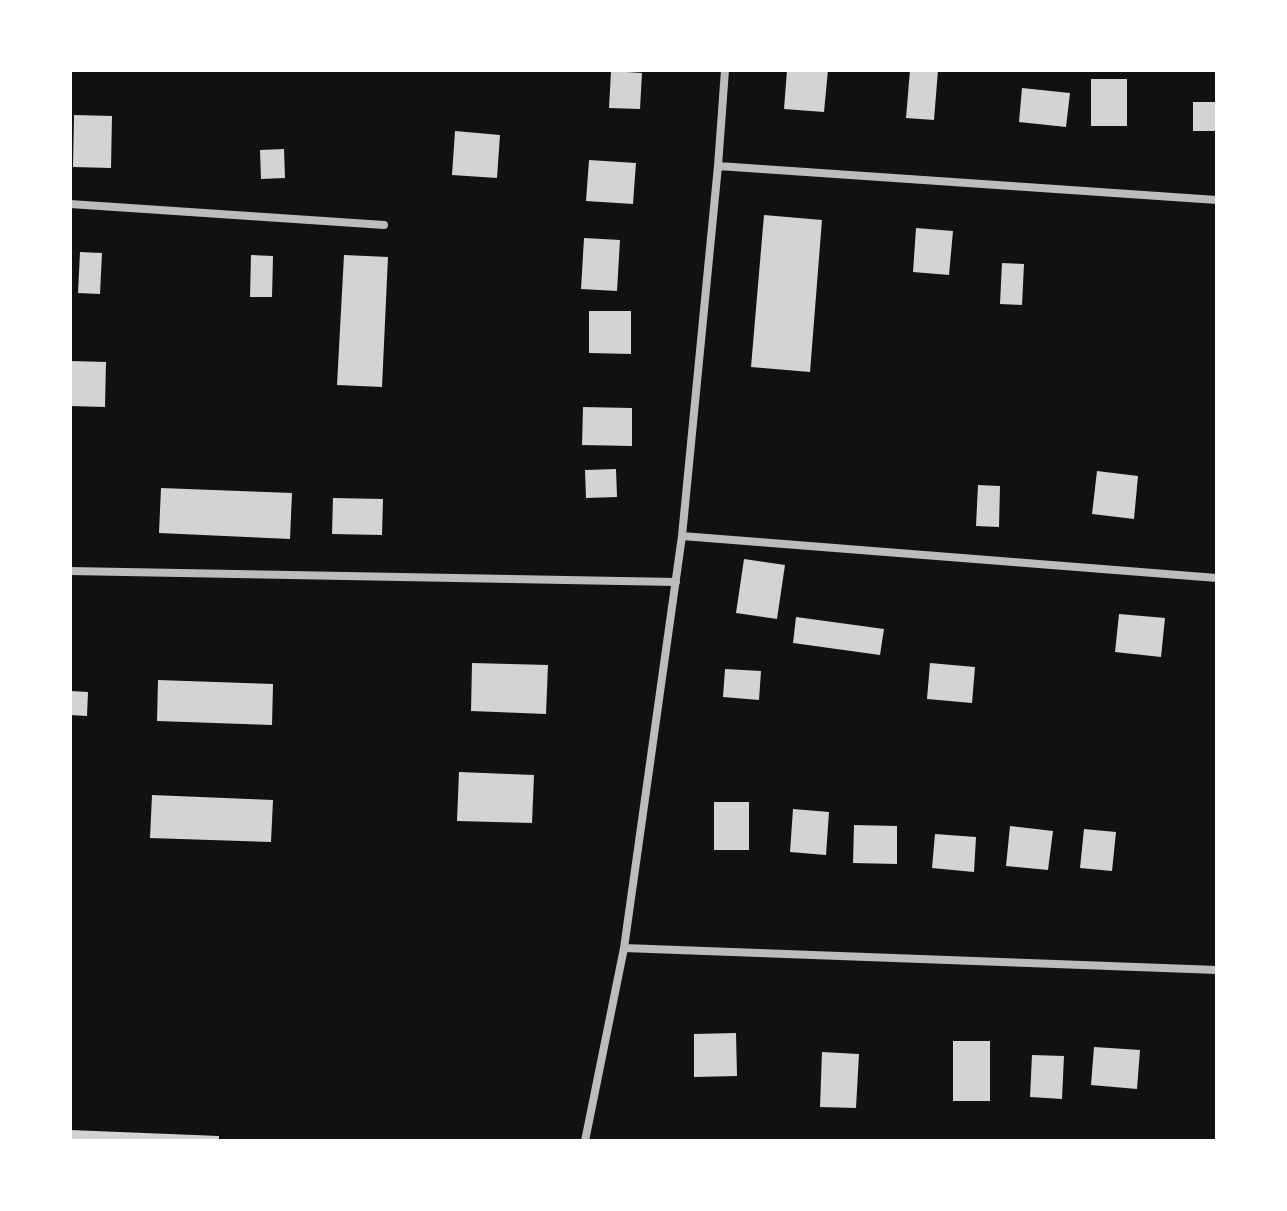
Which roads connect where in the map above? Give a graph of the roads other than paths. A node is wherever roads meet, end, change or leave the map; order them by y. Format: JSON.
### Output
{"nodes":[{"id":1,"x":725,"y":70,"type":"edge"},
{"id":2,"x":718,"y":166,"type":"junction"},
{"id":3,"x":1217,"y":200,"type":"edge"},
{"id":4,"x":70,"y":204,"type":"edge"},
{"id":5,"x":384,"y":225,"type":"dead end"},
{"id":6,"x":682,"y":536,"type":"junction"},
{"id":7,"x":70,"y":571,"type":"edge"},
{"id":8,"x":1217,"y":578,"type":"edge"},
{"id":9,"x":676,"y":582,"type":"junction"},
{"id":10,"x":624,"y":948,"type":"junction"},
{"id":11,"x":1217,"y":970,"type":"edge"},
{"id":12,"x":585,"y":1141,"type":"edge"}],
"edges":[{"from":1,"to":2,"type":"street"},
{"from":2,"to":3,"type":"street"},
{"from":2,"to":6,"type":"street"},
{"from":4,"to":5,"type":"street"},
{"from":6,"to":8,"type":"street"},
{"from":6,"to":9,"type":"street"},
{"from":7,"to":9,"type":"street"},
{"from":9,"to":10,"type":"street"},
{"from":10,"to":11,"type":"street"},
{"from":10,"to":12,"type":"street"}]}
